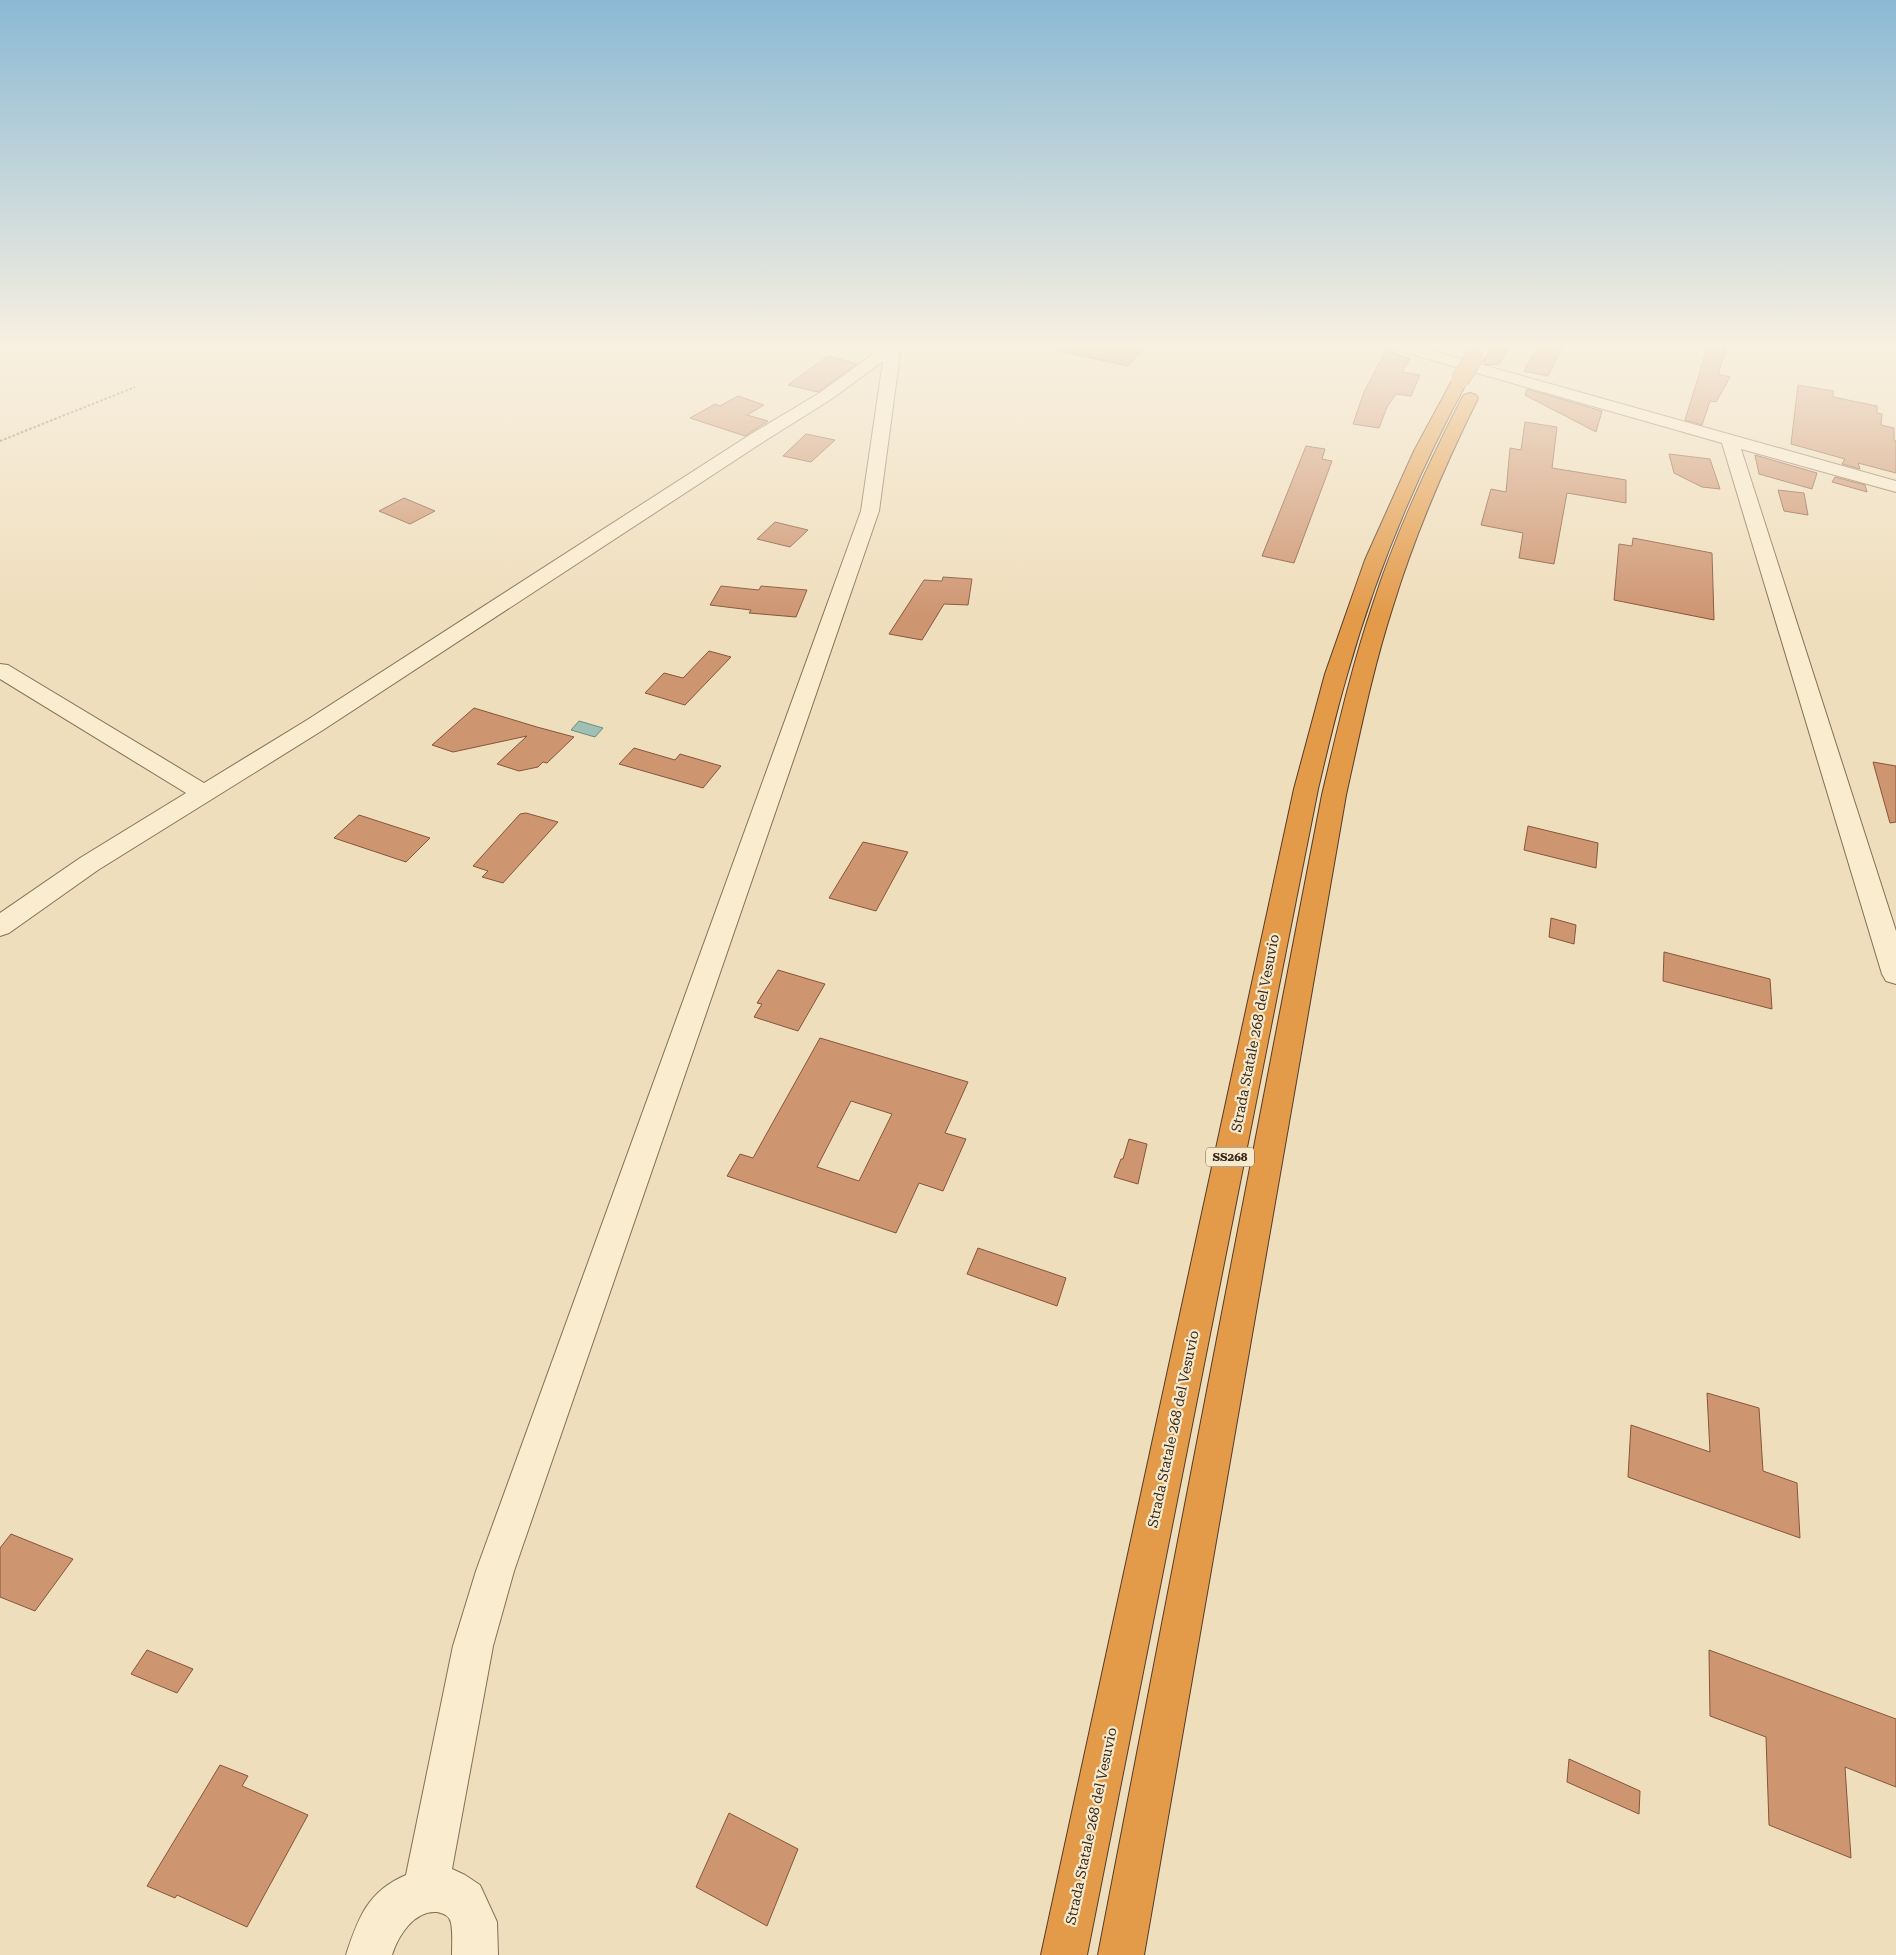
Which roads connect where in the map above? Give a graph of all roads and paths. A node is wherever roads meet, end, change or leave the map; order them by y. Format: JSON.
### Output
{"nodes":[{"id":1,"x":20,"y":433,"type":"edge"},
{"id":2,"x":765,"y":433,"type":"edge"},
{"id":3,"x":881,"y":433,"type":"edge"},
{"id":4,"x":1434,"y":433,"type":"edge"},
{"id":5,"x":1449,"y":433,"type":"edge"},
{"id":6,"x":1706,"y":433,"type":"edge"},
{"id":7,"x":1730,"y":440,"type":"junction"},
{"id":8,"x":0,"y":441,"type":"edge"},
{"id":9,"x":1896,"y":487,"type":"edge"},
{"id":10,"x":0,"y":670,"type":"edge"},
{"id":11,"x":203,"y":793,"type":"junction"},
{"id":12,"x":0,"y":926,"type":"edge"},
{"id":13,"x":1896,"y":974,"type":"edge"},
{"id":14,"x":426,"y":1889,"type":"junction"},
{"id":15,"x":1124,"y":1948,"type":"edge"},
{"id":16,"x":369,"y":1955,"type":"edge"},
{"id":17,"x":474,"y":1955,"type":"edge"},
{"id":18,"x":1064,"y":1955,"type":"edge"}],
"edges":[{"from":1,"to":8,"type":"path"},
{"from":2,"to":11,"type":"street"},
{"from":3,"to":14,"type":"street"},
{"from":4,"to":18,"type":"highway","name":"Strada Statale 268 del Vesuvio","number":"SS268"},
{"from":5,"to":15,"type":"highway","name":"Strada Statale 268 del Vesuvio","number":"SS268"},
{"from":6,"to":7,"type":"street"},
{"from":7,"to":9,"type":"street"},
{"from":7,"to":13,"type":"street"},
{"from":10,"to":11,"type":"street"},
{"from":11,"to":12,"type":"street"},
{"from":14,"to":16,"type":"street"},
{"from":14,"to":17,"type":"street"}]}
